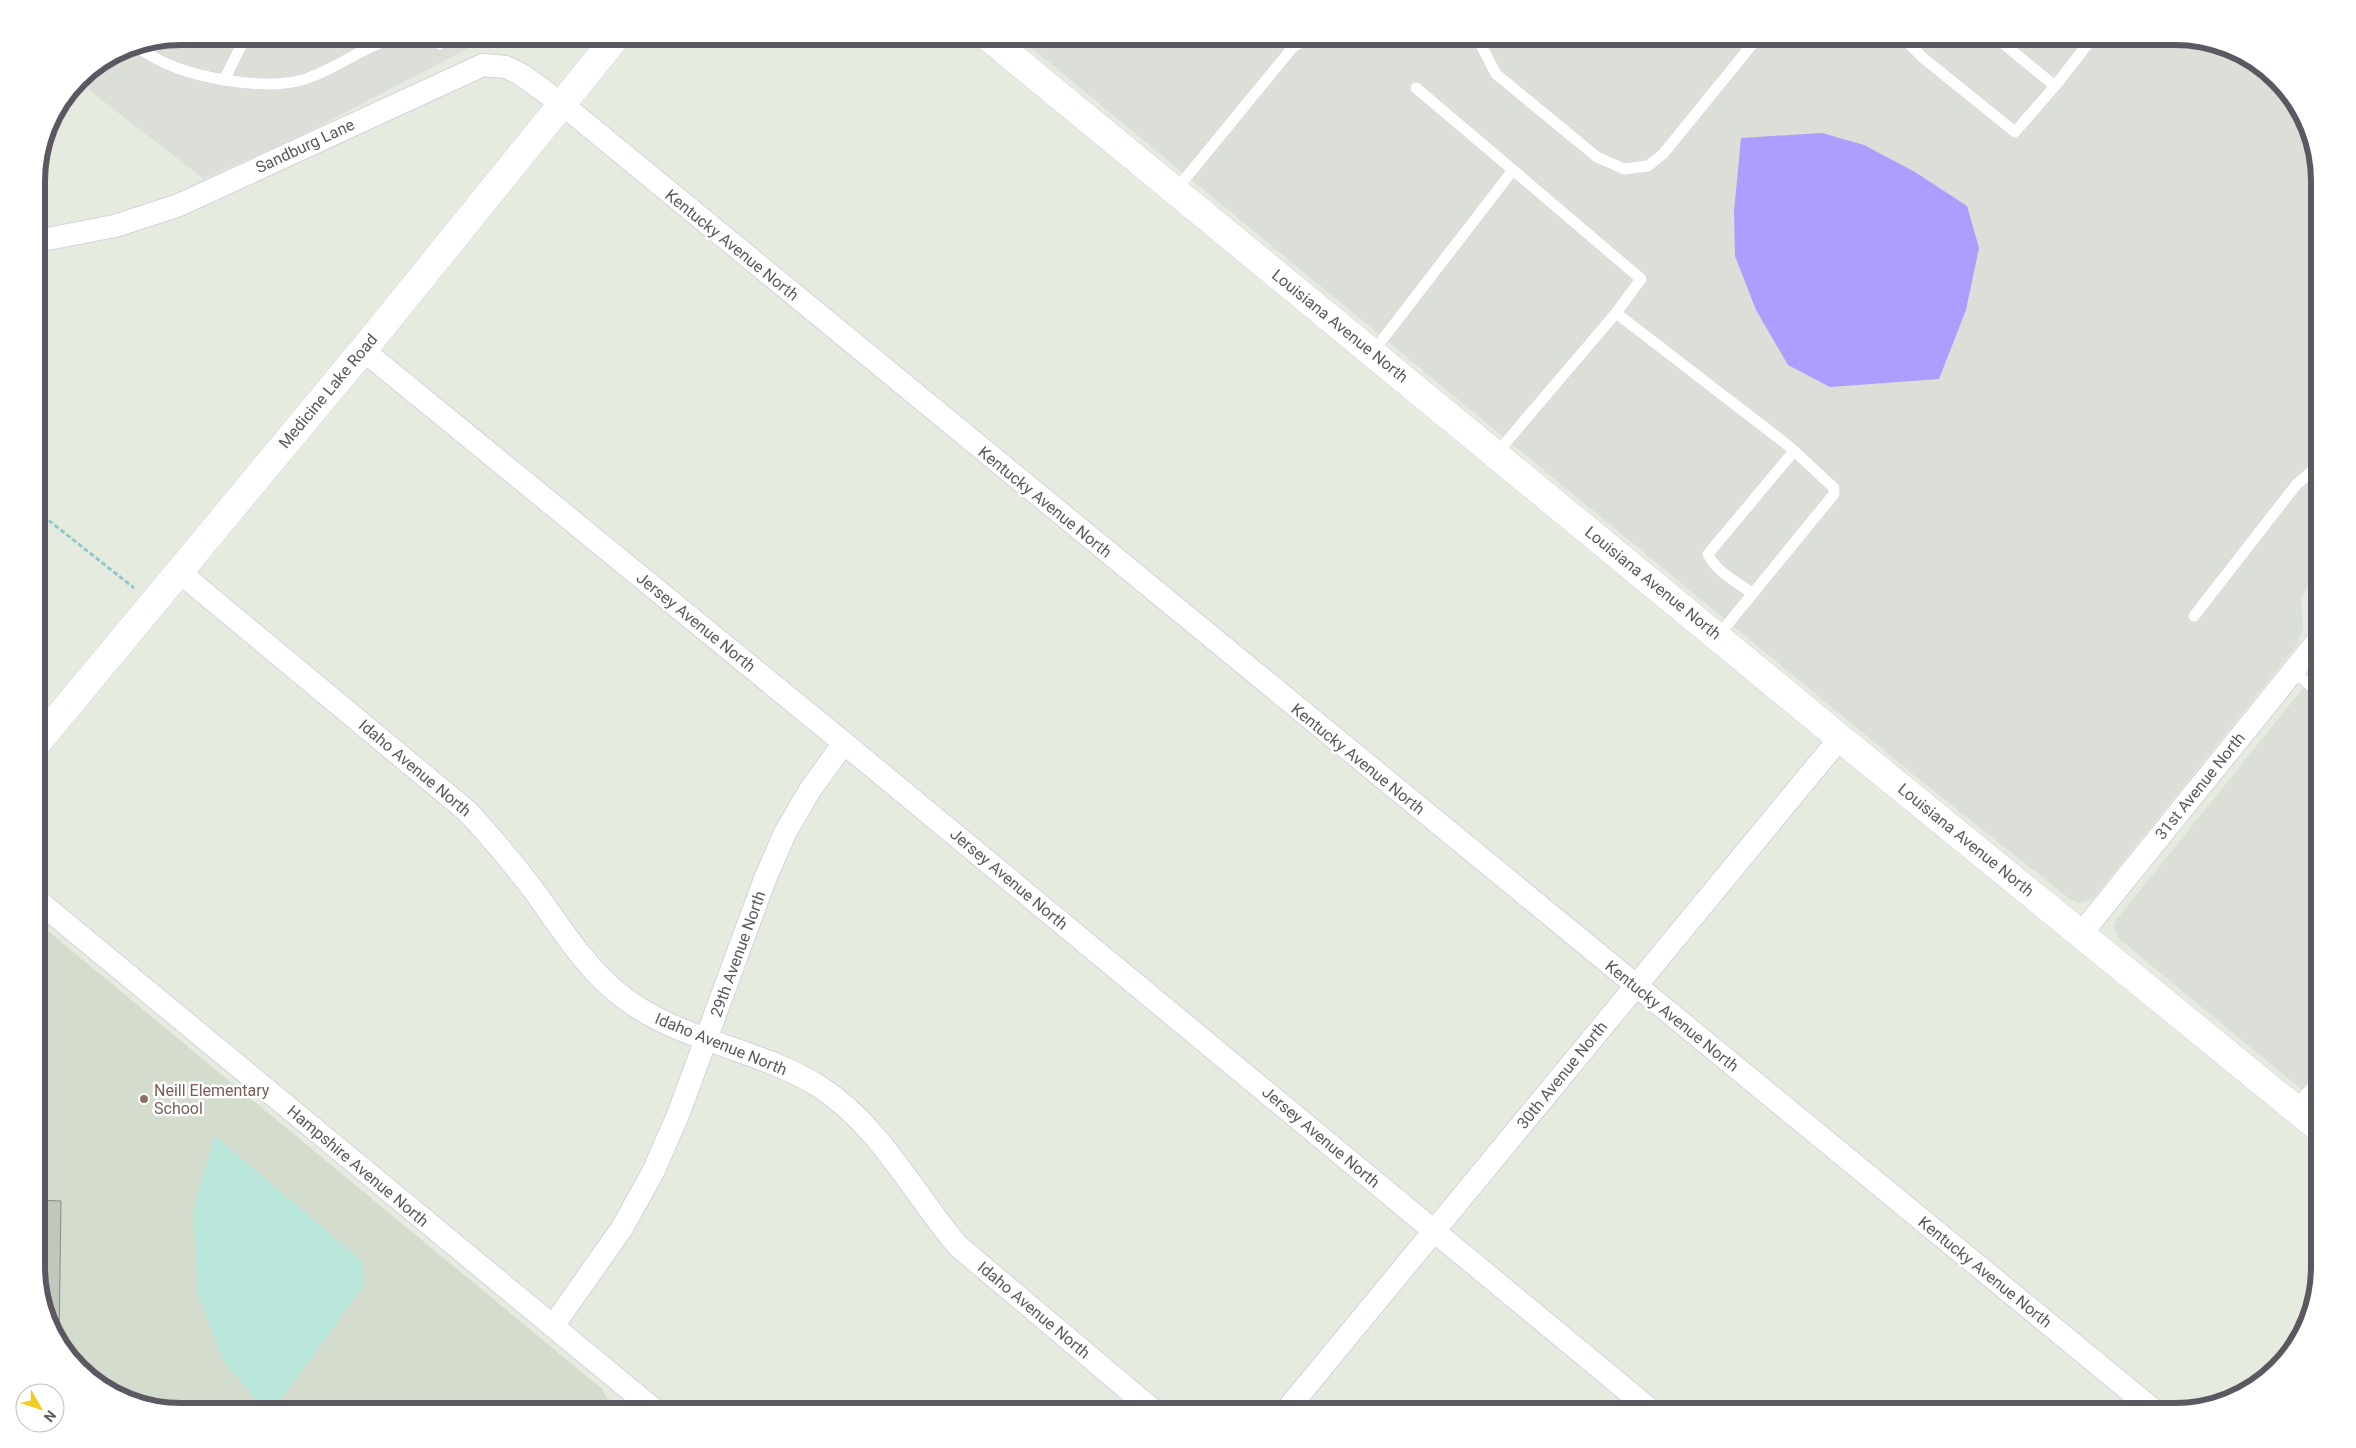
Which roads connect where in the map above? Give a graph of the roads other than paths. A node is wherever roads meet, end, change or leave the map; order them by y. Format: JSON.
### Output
{"nodes":[{"id":1,"x":242,"y":45,"type":"edge"},
{"id":2,"x":379,"y":45,"type":"edge"},
{"id":3,"x":610,"y":45,"type":"edge"},
{"id":4,"x":998,"y":45,"type":"edge"},
{"id":5,"x":1297,"y":45,"type":"edge"},
{"id":6,"x":1482,"y":45,"type":"edge"},
{"id":7,"x":1752,"y":45,"type":"edge"},
{"id":8,"x":1911,"y":45,"type":"edge"},
{"id":9,"x":2005,"y":45,"type":"edge"},
{"id":10,"x":2087,"y":45,"type":"edge"},
{"id":11,"x":143,"y":51,"type":"edge"},
{"id":12,"x":224,"y":80,"type":"junction"},
{"id":13,"x":2056,"y":86,"type":"junction"},
{"id":14,"x":1416,"y":88,"type":"dead end"},
{"id":15,"x":562,"y":104,"type":"junction"},
{"id":16,"x":1513,"y":170,"type":"junction"},
{"id":17,"x":1175,"y":191,"type":"junction"},
{"id":18,"x":45,"y":239,"type":"edge"},
{"id":19,"x":1616,"y":313,"type":"junction"},
{"id":20,"x":362,"y":350,"type":"junction"},
{"id":21,"x":1372,"y":353,"type":"junction"},
{"id":22,"x":1794,"y":451,"type":"junction"},
{"id":23,"x":1496,"y":454,"type":"junction"},
{"id":24,"x":2311,"y":472,"type":"edge"},
{"id":25,"x":178,"y":571,"type":"junction"},
{"id":26,"x":1752,"y":593,"type":"junction"},
{"id":27,"x":2194,"y":616,"type":"dead end"},
{"id":28,"x":1718,"y":636,"type":"junction"},
{"id":29,"x":2311,"y":649,"type":"edge"},
{"id":30,"x":2293,"y":671,"type":"junction"},
{"id":31,"x":2311,"y":685,"type":"edge"},
{"id":32,"x":45,"y":732,"type":"edge"},
{"id":33,"x":1840,"y":738,"type":"junction"},
{"id":34,"x":844,"y":743,"type":"junction"},
{"id":35,"x":45,"y":907,"type":"edge"},
{"id":36,"x":2081,"y":934,"type":"junction"},
{"id":37,"x":1635,"y":986,"type":"junction"},
{"id":38,"x":707,"y":1040,"type":"junction"},
{"id":39,"x":2311,"y":1089,"type":"edge"},
{"id":40,"x":2293,"y":1107,"type":"junction"},
{"id":41,"x":2311,"y":1122,"type":"edge"},
{"id":42,"x":1434,"y":1230,"type":"junction"},
{"id":43,"x":553,"y":1326,"type":"junction"},
{"id":44,"x":639,"y":1403,"type":"edge"},
{"id":45,"x":1144,"y":1403,"type":"edge"},
{"id":46,"x":1292,"y":1403,"type":"edge"},
{"id":47,"x":1642,"y":1403,"type":"edge"},
{"id":48,"x":2145,"y":1403,"type":"edge"}],
"edges":[{"from":1,"to":12,"type":"lane"},
{"from":2,"to":12,"type":"lane"},
{"from":3,"to":15,"type":"street","name":"Medicine Lake Road"},
{"from":4,"to":17,"type":"street","name":"Louisiana Avenue North"},
{"from":5,"to":17,"type":"lane"},
{"from":6,"to":7,"type":"lane"},
{"from":8,"to":13,"type":"lane"},
{"from":9,"to":13,"type":"lane"},
{"from":10,"to":13,"type":"lane"},
{"from":11,"to":12,"type":"lane"},
{"from":14,"to":16,"type":"lane"},
{"from":15,"to":18,"type":"street","name":"Sandburg Lane"},
{"from":15,"to":20,"type":"street","name":"Medicine Lake Road"},
{"from":15,"to":37,"type":"street","name":"Kentucky Avenue North"},
{"from":16,"to":19,"type":"lane"},
{"from":16,"to":21,"type":"lane"},
{"from":17,"to":21,"type":"street","name":"Louisiana Avenue North"},
{"from":19,"to":22,"type":"lane"},
{"from":19,"to":23,"type":"lane"},
{"from":20,"to":25,"type":"street","name":"Medicine Lake Road"},
{"from":20,"to":34,"type":"street","name":"Jersey Avenue North"},
{"from":21,"to":23,"type":"street","name":"Louisiana Avenue North"},
{"from":22,"to":26,"type":"lane"},
{"from":22,"to":26,"type":"lane"},
{"from":23,"to":28,"type":"street","name":"Louisiana Avenue North"},
{"from":24,"to":27,"type":"lane"},
{"from":25,"to":32,"type":"street","name":"Medicine Lake Road"},
{"from":25,"to":38,"type":"street","name":"Idaho Avenue North"},
{"from":26,"to":28,"type":"lane"},
{"from":28,"to":33,"type":"street","name":"Louisiana Avenue North"},
{"from":29,"to":30,"type":"street","name":"31st Avenue North"},
{"from":30,"to":31,"type":"lane"},
{"from":30,"to":36,"type":"street","name":"31st Avenue North"},
{"from":33,"to":36,"type":"street","name":"Louisiana Avenue North"},
{"from":33,"to":37,"type":"street","name":"30th Avenue North"},
{"from":34,"to":38,"type":"street","name":"29th Avenue North"},
{"from":34,"to":42,"type":"street","name":"Jersey Avenue North"},
{"from":35,"to":43,"type":"street","name":"Hampshire Avenue North"},
{"from":36,"to":40,"type":"street","name":"Louisiana Avenue North"},
{"from":37,"to":42,"type":"street","name":"30th Avenue North"},
{"from":37,"to":48,"type":"street","name":"Kentucky Avenue North"},
{"from":38,"to":43,"type":"street","name":"29th Avenue North"},
{"from":38,"to":45,"type":"street","name":"Idaho Avenue North"},
{"from":39,"to":40,"type":"lane"},
{"from":40,"to":41,"type":"street","name":"Louisiana Avenue North"},
{"from":42,"to":46,"type":"street","name":"30th Avenue North"},
{"from":42,"to":47,"type":"street","name":"Jersey Avenue North"},
{"from":43,"to":44,"type":"street","name":"Hampshire Avenue North"}]}
